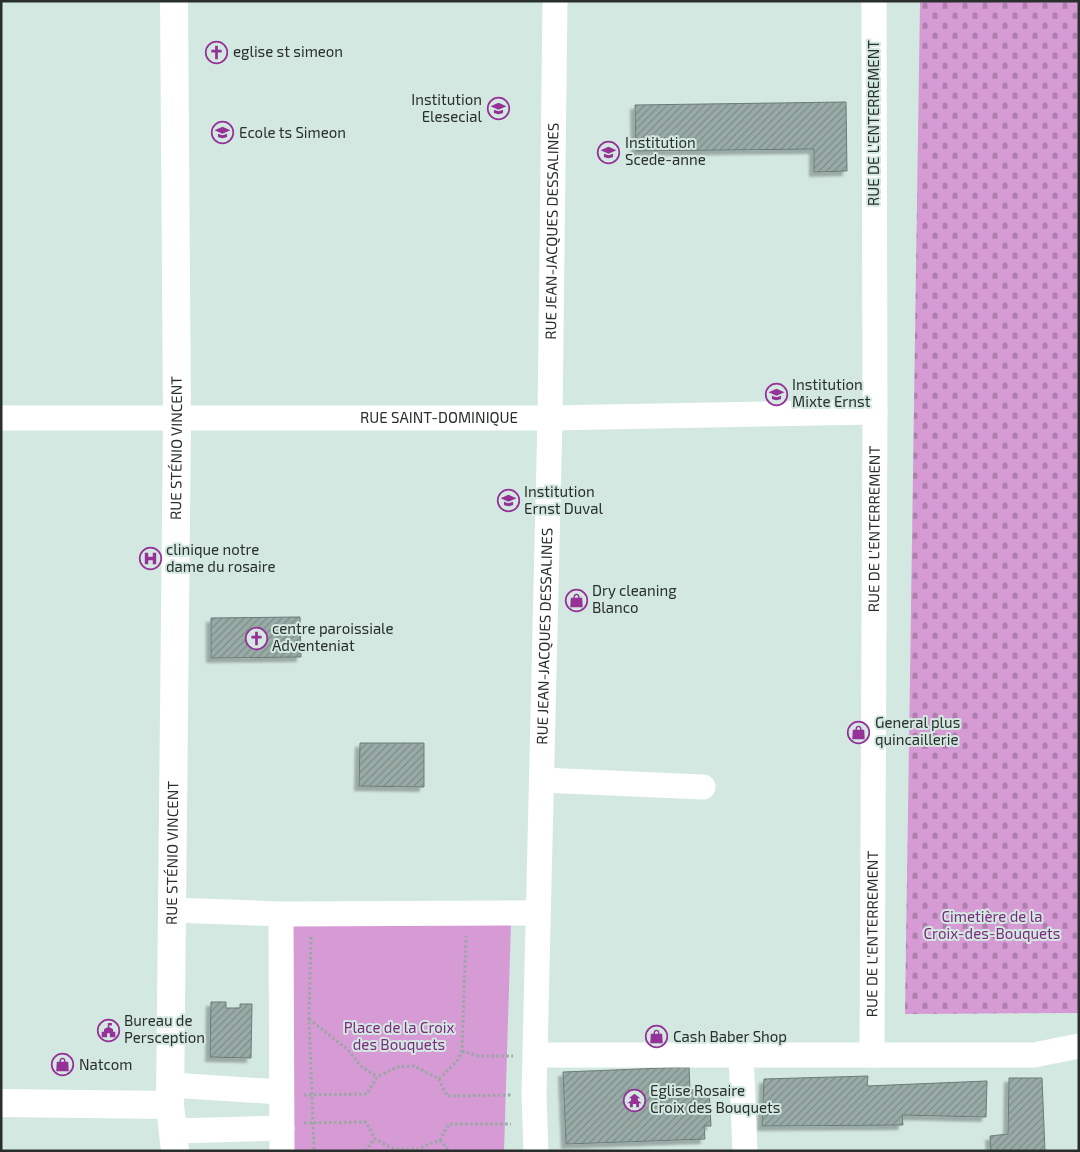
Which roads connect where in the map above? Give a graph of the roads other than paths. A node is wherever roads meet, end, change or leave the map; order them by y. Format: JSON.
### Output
{"nodes":[{"id":1,"x":174,"y":1,"type":"edge"},
{"id":2,"x":555,"y":1,"type":"edge"},
{"id":3,"x":874,"y":1,"type":"edge"},
{"id":4,"x":876,"y":412,"type":"junction"},
{"id":5,"x":1,"y":418,"type":"edge"},
{"id":6,"x":550,"y":418,"type":"junction"},
{"id":7,"x":177,"y":419,"type":"junction"},
{"id":8,"x":542,"y":780,"type":"junction"},
{"id":9,"x":702,"y":787,"type":"dead end"},
{"id":10,"x":171,"y":910,"type":"junction"},
{"id":11,"x":538,"y":913,"type":"junction"},
{"id":12,"x":281,"y":914,"type":"junction"},
{"id":13,"x":1078,"y":1048,"type":"edge"},
{"id":14,"x":536,"y":1055,"type":"junction"},
{"id":15,"x":741,"y":1055,"type":"junction"},
{"id":16,"x":872,"y":1055,"type":"junction"},
{"id":17,"x":281,"y":1092,"type":"junction"},
{"id":18,"x":171,"y":1095,"type":"junction"},
{"id":19,"x":1,"y":1103,"type":"edge"},
{"id":20,"x":282,"y":1139,"type":"edge"},
{"id":21,"x":175,"y":1141,"type":"edge"},
{"id":22,"x":536,"y":1151,"type":"edge"},
{"id":23,"x":746,"y":1151,"type":"edge"}],
"edges":[{"from":1,"to":7,"type":"main road","name":"RUE STÉNIO VINCENT"},
{"from":2,"to":6,"type":"street","name":"RUE JEAN-JACQUES DESSALINES"},
{"from":3,"to":4,"type":"street","name":"RUE DE L'ENTERREMENT"},
{"from":4,"to":6,"type":"street","name":"RUE SAINT-DOMINIQUE"},
{"from":4,"to":16,"type":"street","name":"RUE DE L'ENTERREMENT"},
{"from":5,"to":7,"type":"street","name":"RUE SAINT-DOMINIQUE"},
{"from":6,"to":7,"type":"street","name":"RUE SAINT-DOMINIQUE"},
{"from":6,"to":8,"type":"street","name":"RUE JEAN-JACQUES DESSALINES"},
{"from":7,"to":10,"type":"main road","name":"RUE STÉNIO VINCENT"},
{"from":8,"to":9,"type":"street"},
{"from":8,"to":11,"type":"street","name":"RUE JEAN-JACQUES DESSALINES"},
{"from":10,"to":12,"type":"street"},
{"from":10,"to":18,"type":"main road","name":"RUE STÉNIO VINCENT"},
{"from":11,"to":12,"type":"street"},
{"from":11,"to":14,"type":"street","name":"RUE JEAN-JACQUES DESSALINES"},
{"from":12,"to":17,"type":"street"},
{"from":13,"to":16,"type":"street"},
{"from":14,"to":15,"type":"street"},
{"from":14,"to":22,"type":"street","name":"RUE JEAN-JACQUES DESSALINES"},
{"from":15,"to":16,"type":"street"},
{"from":15,"to":23,"type":"street"},
{"from":17,"to":18,"type":"street"},
{"from":17,"to":20,"type":"street"},
{"from":18,"to":19,"type":"main road"},
{"from":18,"to":21,"type":"main road","name":"RUE STÉNIO VINCENT"},
{"from":20,"to":21,"type":"street"}]}
